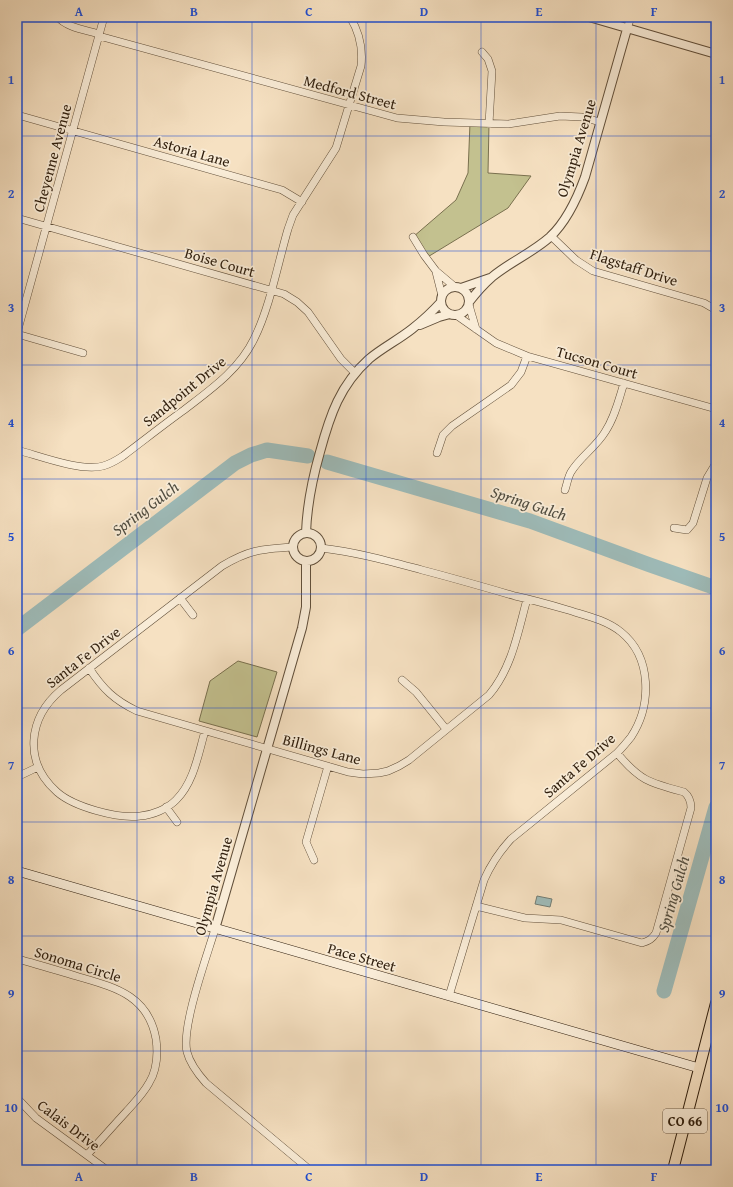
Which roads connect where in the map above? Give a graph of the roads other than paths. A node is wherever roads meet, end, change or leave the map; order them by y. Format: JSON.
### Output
{"nodes":[{"id":1,"x":58,"y":17,"type":"edge"},
{"id":2,"x":104,"y":17,"type":"edge"},
{"id":3,"x":350,"y":17,"type":"edge"},
{"id":4,"x":589,"y":17,"type":"edge"},
{"id":5,"x":631,"y":17,"type":"edge"},
{"id":6,"x":627,"y":29,"type":"junction"},
{"id":7,"x":99,"y":35,"type":"junction"},
{"id":8,"x":482,"y":52,"type":"dead end"},
{"id":9,"x":716,"y":54,"type":"edge"},
{"id":10,"x":350,"y":105,"type":"junction"},
{"id":11,"x":17,"y":114,"type":"edge"},
{"id":12,"x":600,"y":122,"type":"junction"},
{"id":13,"x":490,"y":124,"type":"junction"},
{"id":14,"x":72,"y":131,"type":"junction"},
{"id":15,"x":302,"y":202,"type":"junction"},
{"id":16,"x":17,"y":218,"type":"edge"},
{"id":17,"x":46,"y":227,"type":"junction"},
{"id":18,"x":551,"y":236,"type":"junction"},
{"id":19,"x":413,"y":237,"type":"dead end"},
{"id":20,"x":436,"y":271,"type":"junction"},
{"id":21,"x":492,"y":277,"type":"junction"},
{"id":22,"x":458,"y":287,"type":"junction"},
{"id":23,"x":271,"y":290,"type":"junction"},
{"id":24,"x":441,"y":299,"type":"junction"},
{"id":25,"x":469,"y":304,"type":"junction"},
{"id":26,"x":716,"y":310,"type":"edge"},
{"id":27,"x":453,"y":315,"type":"junction"},
{"id":28,"x":412,"y":329,"type":"junction"},
{"id":29,"x":476,"y":330,"type":"junction"},
{"id":30,"x":17,"y":334,"type":"edge"},
{"id":31,"x":84,"y":353,"type":"dead end"},
{"id":32,"x":527,"y":356,"type":"junction"},
{"id":33,"x":355,"y":373,"type":"junction"},
{"id":34,"x":624,"y":383,"type":"junction"},
{"id":35,"x":716,"y":409,"type":"edge"},
{"id":36,"x":17,"y":450,"type":"edge"},
{"id":37,"x":437,"y":453,"type":"dead end"},
{"id":38,"x":716,"y":463,"type":"edge"},
{"id":39,"x":565,"y":490,"type":"dead end"},
{"id":40,"x":674,"y":528,"type":"dead end"},
{"id":41,"x":306,"y":533,"type":"junction"},
{"id":42,"x":292,"y":548,"type":"junction"},
{"id":43,"x":321,"y":548,"type":"junction"},
{"id":44,"x":306,"y":562,"type":"junction"},
{"id":45,"x":180,"y":598,"type":"junction"},
{"id":46,"x":527,"y":599,"type":"junction"},
{"id":47,"x":193,"y":615,"type":"dead end"},
{"id":48,"x":89,"y":668,"type":"junction"},
{"id":49,"x":402,"y":680,"type":"dead end"},
{"id":50,"x":446,"y":729,"type":"junction"},
{"id":51,"x":205,"y":731,"type":"junction"},
{"id":52,"x":267,"y":748,"type":"junction"},
{"id":53,"x":617,"y":753,"type":"junction"},
{"id":54,"x":328,"y":766,"type":"junction"},
{"id":55,"x":38,"y":767,"type":"junction"},
{"id":56,"x":17,"y":777,"type":"edge"},
{"id":57,"x":166,"y":807,"type":"junction"},
{"id":58,"x":177,"y":822,"type":"dead end"},
{"id":59,"x":314,"y":860,"type":"dead end"},
{"id":60,"x":17,"y":871,"type":"edge"},
{"id":61,"x":476,"y":906,"type":"junction"},
{"id":62,"x":215,"y":929,"type":"junction"},
{"id":63,"x":17,"y":959,"type":"edge"},
{"id":64,"x":449,"y":996,"type":"junction"},
{"id":65,"x":716,"y":1003,"type":"edge"},
{"id":66,"x":699,"y":1068,"type":"junction"},
{"id":67,"x":17,"y":1098,"type":"edge"},
{"id":68,"x":87,"y":1155,"type":"junction"},
{"id":69,"x":107,"y":1170,"type":"edge"},
{"id":70,"x":310,"y":1170,"type":"edge"},
{"id":71,"x":673,"y":1170,"type":"edge"}],
"edges":[{"from":1,"to":7,"type":"street","name":"Medford Street"},
{"from":2,"to":7,"type":"street","name":"Cheyenne Avenue"},
{"from":3,"to":10,"type":"street","name":"Sandpoint Drive"},
{"from":4,"to":6,"type":"street"},
{"from":5,"to":6,"type":"street","name":"Olympia Avenue"},
{"from":6,"to":9,"type":"street"},
{"from":6,"to":12,"type":"street","name":"Olympia Avenue"},
{"from":7,"to":10,"type":"street","name":"Medford Street"},
{"from":7,"to":14,"type":"street","name":"Cheyenne Avenue"},
{"from":8,"to":13,"type":"street"},
{"from":10,"to":13,"type":"street","name":"Medford Street"},
{"from":10,"to":15,"type":"street","name":"Sandpoint Drive"},
{"from":11,"to":14,"type":"street","name":"Astoria Lane"},
{"from":12,"to":13,"type":"street","name":"Medford Street"},
{"from":12,"to":18,"type":"street","name":"Olympia Avenue"},
{"from":14,"to":15,"type":"street","name":"Astoria Lane"},
{"from":14,"to":17,"type":"street","name":"Cheyenne Avenue"},
{"from":15,"to":23,"type":"street","name":"Sandpoint Drive"},
{"from":16,"to":17,"type":"street","name":"Boise Court"},
{"from":17,"to":23,"type":"street","name":"Boise Court"},
{"from":17,"to":30,"type":"street","name":"Cheyenne Avenue"},
{"from":18,"to":21,"type":"street","name":"Olympia Avenue"},
{"from":18,"to":26,"type":"street","name":"Flagstaff Drive"},
{"from":19,"to":20,"type":"street"},
{"from":20,"to":22,"type":"street"},
{"from":20,"to":24,"type":"street"},
{"from":21,"to":22,"type":"street","name":"Olympia Avenue"},
{"from":21,"to":25,"type":"street","name":"Olympia Avenue"},
{"from":22,"to":24,"type":"street"},
{"from":22,"to":25,"type":"street"},
{"from":23,"to":33,"type":"street","name":"Boise Court"},
{"from":23,"to":36,"type":"street","name":"Sandpoint Drive"},
{"from":24,"to":27,"type":"street"},
{"from":24,"to":28,"type":"street"},
{"from":25,"to":27,"type":"street"},
{"from":25,"to":29,"type":"street"},
{"from":27,"to":28,"type":"street"},
{"from":27,"to":29,"type":"street","name":"Tucson Court"},
{"from":28,"to":33,"type":"street"},
{"from":29,"to":32,"type":"street","name":"Tucson Court"},
{"from":30,"to":31,"type":"street"},
{"from":32,"to":34,"type":"street","name":"Tucson Court"},
{"from":32,"to":37,"type":"street"},
{"from":33,"to":41,"type":"street"},
{"from":34,"to":35,"type":"street","name":"Tucson Court"},
{"from":34,"to":39,"type":"street"},
{"from":38,"to":40,"type":"street"},
{"from":41,"to":42,"type":"street"},
{"from":41,"to":43,"type":"street"},
{"from":42,"to":44,"type":"street"},
{"from":42,"to":45,"type":"street","name":"Santa Fe Drive"},
{"from":43,"to":44,"type":"street"},
{"from":43,"to":46,"type":"street","name":"Santa Fe Drive"},
{"from":44,"to":52,"type":"street","name":"Olympia Avenue"},
{"from":45,"to":47,"type":"street"},
{"from":45,"to":48,"type":"street","name":"Santa Fe Drive"},
{"from":46,"to":50,"type":"street","name":"Billings Lane"},
{"from":46,"to":53,"type":"street","name":"Santa Fe Drive"},
{"from":48,"to":51,"type":"street","name":"Billings Lane"},
{"from":48,"to":55,"type":"street","name":"Santa Fe Drive"},
{"from":49,"to":50,"type":"street"},
{"from":50,"to":54,"type":"street","name":"Billings Lane"},
{"from":51,"to":52,"type":"street","name":"Billings Lane"},
{"from":51,"to":57,"type":"street","name":"Santa Fe Drive"},
{"from":52,"to":54,"type":"street","name":"Billings Lane"},
{"from":52,"to":62,"type":"street","name":"Olympia Avenue"},
{"from":53,"to":61,"type":"street","name":"Santa Fe Drive"},
{"from":53,"to":61,"type":"street"},
{"from":54,"to":59,"type":"street"},
{"from":55,"to":56,"type":"street"},
{"from":55,"to":57,"type":"street","name":"Santa Fe Drive"},
{"from":57,"to":58,"type":"street"},
{"from":60,"to":62,"type":"main road","name":"Pace Street"},
{"from":61,"to":64,"type":"street","name":"Santa Fe Drive"},
{"from":62,"to":64,"type":"main road","name":"Pace Street"},
{"from":62,"to":70,"type":"street","name":"Olympia Avenue"},
{"from":63,"to":68,"type":"street","name":"Sonoma Circle"},
{"from":64,"to":66,"type":"main road","name":"Pace Street"},
{"from":65,"to":66,"type":"main road","number":"CO 66"},
{"from":66,"to":71,"type":"main road","number":"CO 66"},
{"from":67,"to":68,"type":"street","name":"Calais Drive"},
{"from":68,"to":69,"type":"street","name":"Calais Drive"}]}
